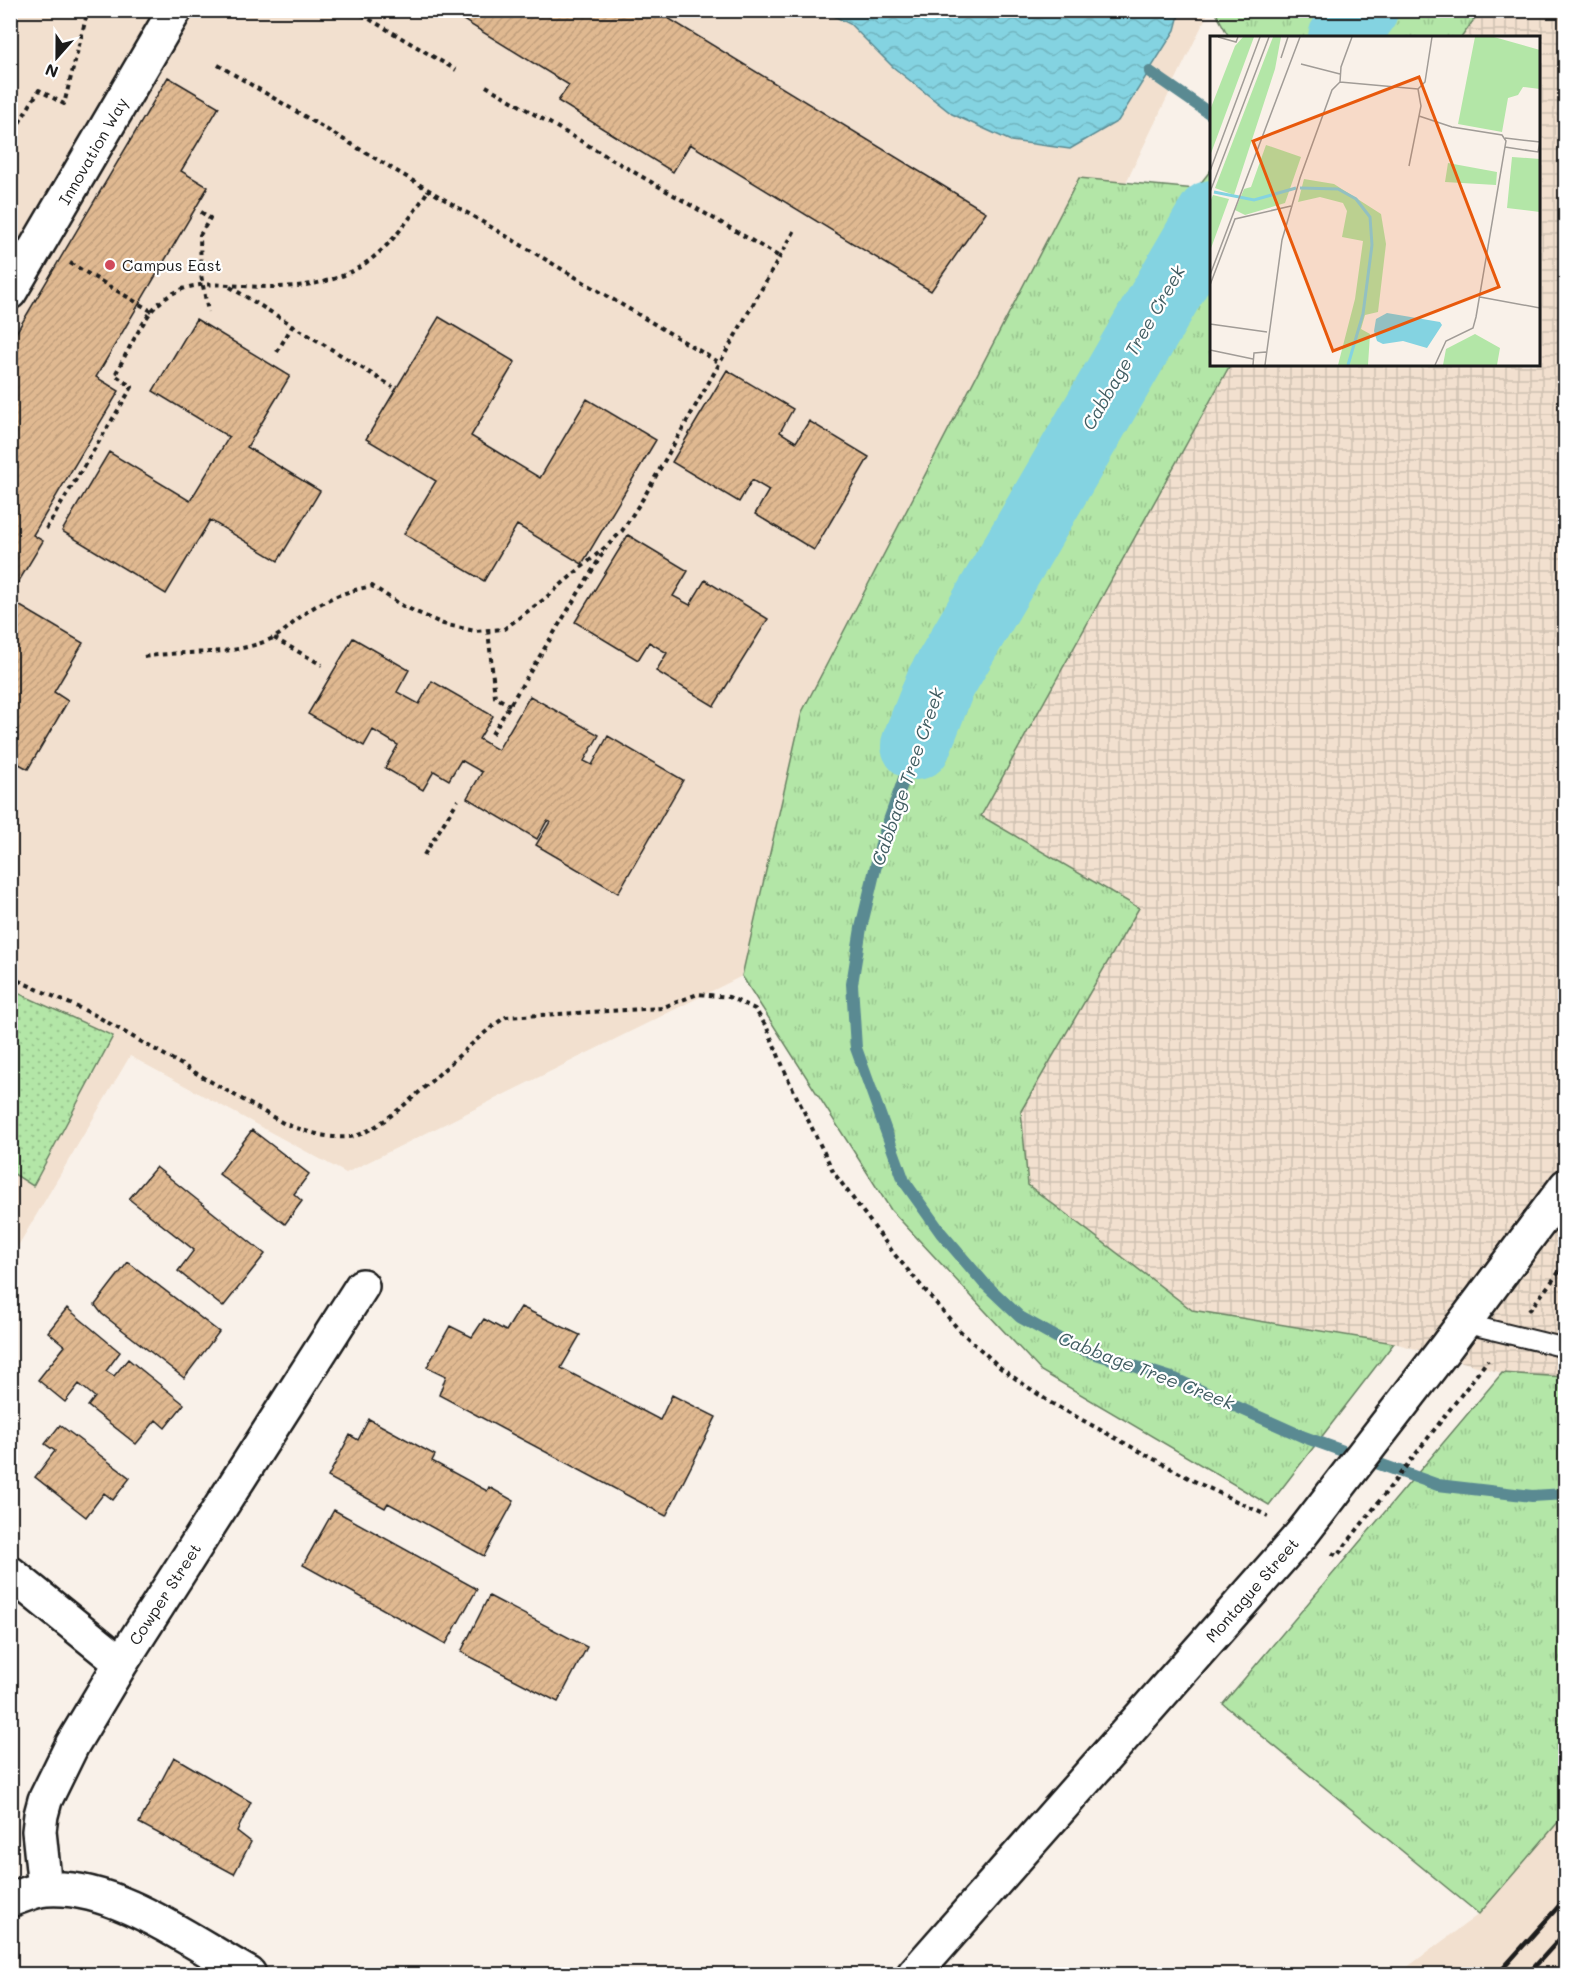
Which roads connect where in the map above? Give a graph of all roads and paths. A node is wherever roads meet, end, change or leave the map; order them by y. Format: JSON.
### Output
{"nodes":[{"id":1,"x":88,"y":10,"type":"edge"},
{"id":2,"x":175,"y":10,"type":"edge"},
{"id":3,"x":354,"y":10,"type":"edge"},
{"id":4,"x":218,"y":65,"type":"dead end"},
{"id":5,"x":456,"y":70,"type":"dead end"},
{"id":6,"x":486,"y":86,"type":"dead end"},
{"id":7,"x":10,"y":138,"type":"edge"},
{"id":8,"x":429,"y":189,"type":"junction"},
{"id":9,"x":201,"y":212,"type":"dead end"},
{"id":10,"x":795,"y":230,"type":"dead end"},
{"id":11,"x":780,"y":257,"type":"junction"},
{"id":12,"x":67,"y":261,"type":"dead end"},
{"id":13,"x":204,"y":284,"type":"junction"},
{"id":14,"x":227,"y":285,"type":"junction"},
{"id":15,"x":10,"y":292,"type":"edge"},
{"id":16,"x":153,"y":312,"type":"junction"},
{"id":17,"x":208,"y":312,"type":"dead end"},
{"id":18,"x":293,"y":326,"type":"junction"},
{"id":19,"x":278,"y":352,"type":"dead end"},
{"id":20,"x":720,"y":363,"type":"junction"},
{"id":21,"x":393,"y":387,"type":"dead end"},
{"id":22,"x":46,"y":529,"type":"dead end"},
{"id":23,"x":609,"y":544,"type":"junction"},
{"id":24,"x":488,"y":630,"type":"junction"},
{"id":25,"x":274,"y":638,"type":"junction"},
{"id":26,"x":144,"y":657,"type":"dead end"},
{"id":27,"x":322,"y":665,"type":"dead end"},
{"id":28,"x":510,"y":705,"type":"junction"},
{"id":29,"x":492,"y":734,"type":"dead end"},
{"id":30,"x":458,"y":800,"type":"dead end"},
{"id":31,"x":424,"y":855,"type":"dead end"},
{"id":32,"x":10,"y":977,"type":"edge"},
{"id":33,"x":1566,"y":1186,"type":"edge"},
{"id":34,"x":362,"y":1286,"type":"dead end"},
{"id":35,"x":1455,"y":1335,"type":"junction"},
{"id":36,"x":1566,"y":1348,"type":"edge"},
{"id":37,"x":1485,"y":1362,"type":"dead end"},
{"id":38,"x":1258,"y":1510,"type":"dead end"},
{"id":39,"x":1337,"y":1556,"type":"dead end"},
{"id":40,"x":10,"y":1573,"type":"edge"},
{"id":41,"x":121,"y":1663,"type":"junction"},
{"id":42,"x":45,"y":1889,"type":"junction"},
{"id":43,"x":10,"y":1900,"type":"edge"},
{"id":44,"x":249,"y":1974,"type":"edge"},
{"id":45,"x":914,"y":1974,"type":"edge"}],
"edges":[{"from":1,"to":7,"type":"path"},
{"from":2,"to":15,"type":"street","name":"Innovation Way"},
{"from":3,"to":5,"type":"path"},
{"from":4,"to":8,"type":"path"},
{"from":6,"to":11,"type":"path"},
{"from":8,"to":14,"type":"path"},
{"from":8,"to":20,"type":"path"},
{"from":9,"to":13,"type":"path"},
{"from":10,"to":11,"type":"path"},
{"from":11,"to":20,"type":"path"},
{"from":12,"to":16,"type":"path"},
{"from":13,"to":14,"type":"path"},
{"from":13,"to":16,"type":"path"},
{"from":13,"to":17,"type":"path"},
{"from":14,"to":18,"type":"path"},
{"from":16,"to":22,"type":"path"},
{"from":18,"to":19,"type":"path"},
{"from":18,"to":21,"type":"path"},
{"from":20,"to":23,"type":"path"},
{"from":23,"to":24,"type":"path"},
{"from":23,"to":28,"type":"path"},
{"from":24,"to":25,"type":"path"},
{"from":24,"to":28,"type":"path"},
{"from":25,"to":26,"type":"path"},
{"from":25,"to":27,"type":"path"},
{"from":28,"to":29,"type":"path"},
{"from":30,"to":31,"type":"path"},
{"from":32,"to":38,"type":"path"},
{"from":33,"to":35,"type":"street","name":"Montague Street"},
{"from":34,"to":41,"type":"street","name":"Cowper Street"},
{"from":35,"to":36,"type":"lane"},
{"from":35,"to":45,"type":"street","name":"Montague Street"},
{"from":37,"to":39,"type":"path"},
{"from":40,"to":41,"type":"street"},
{"from":41,"to":42,"type":"street","name":"Cowper Street"},
{"from":42,"to":43,"type":"street"},
{"from":42,"to":44,"type":"street"}]}
